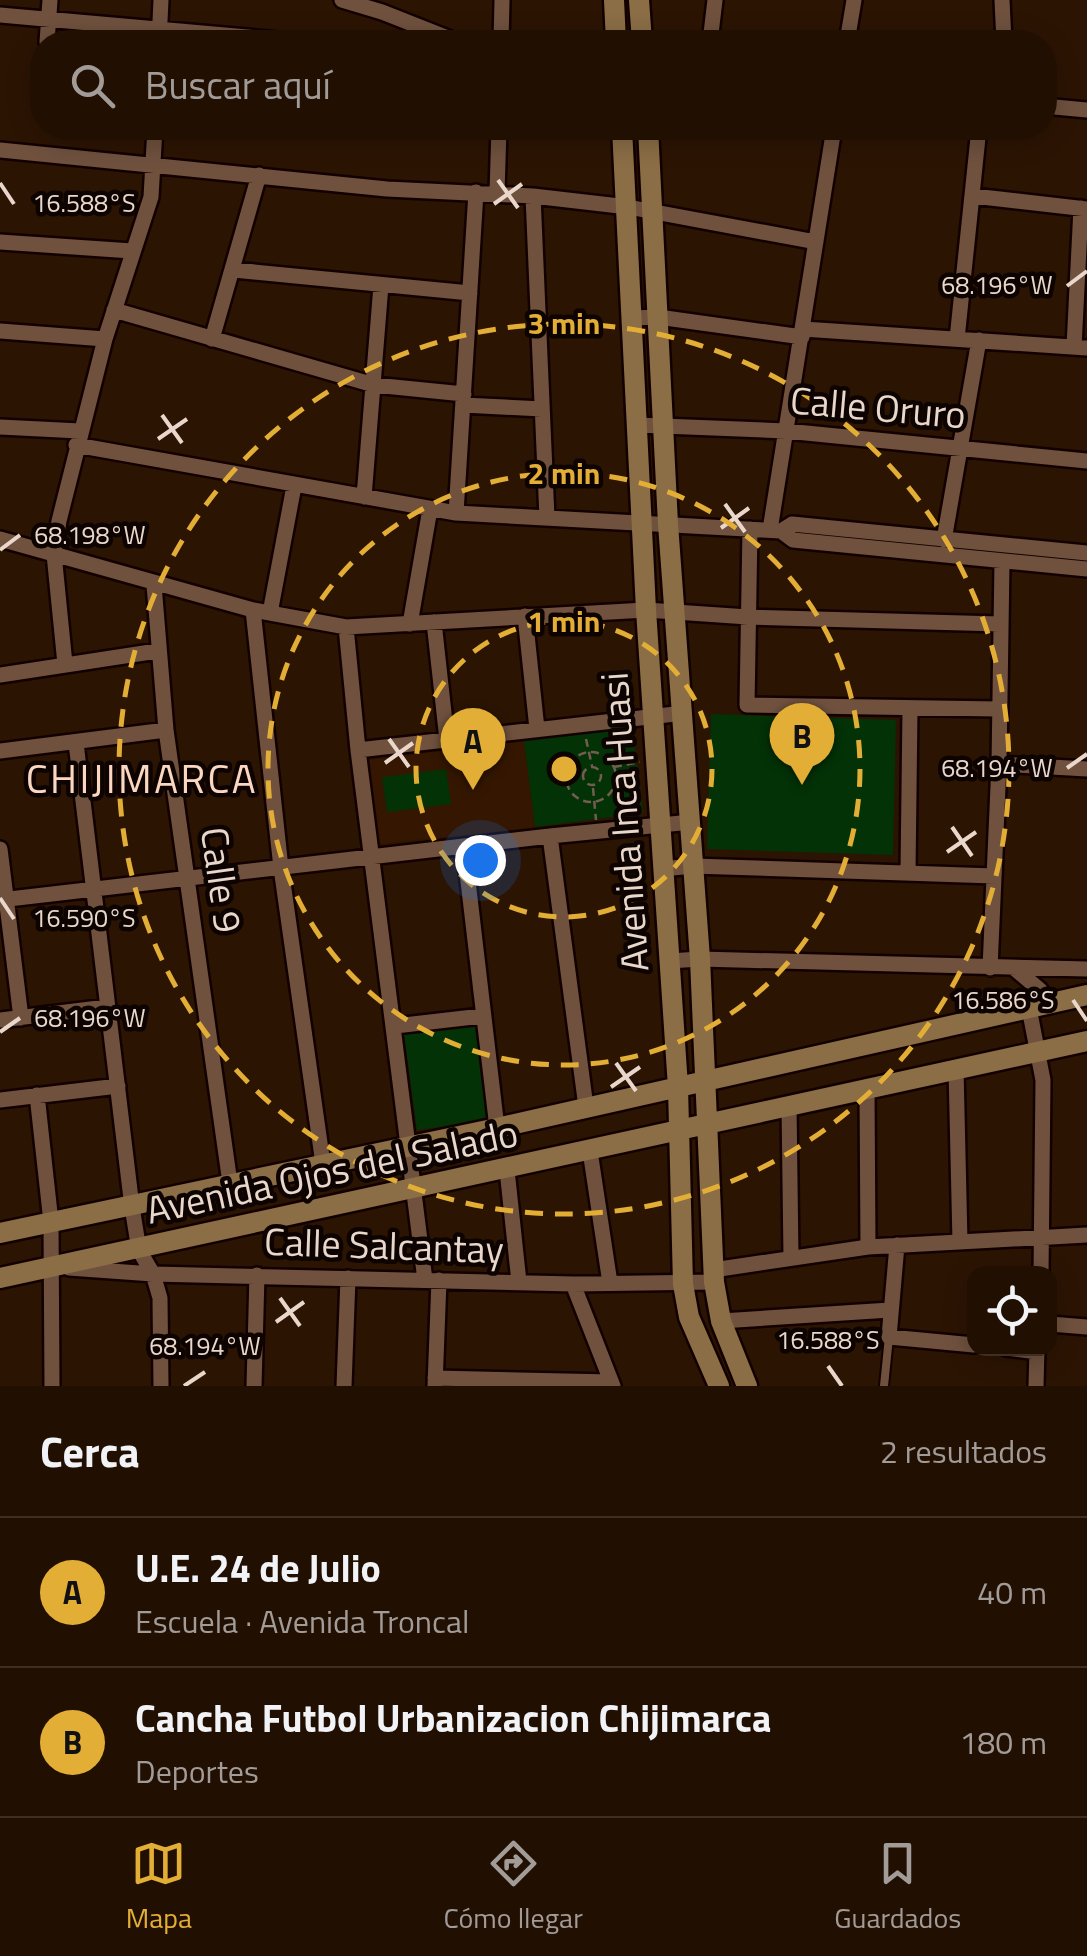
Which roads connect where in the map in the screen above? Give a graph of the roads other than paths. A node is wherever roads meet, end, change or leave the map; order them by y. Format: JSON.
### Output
{"nodes":[{"id":1,"x":50,"y":0,"type":"edge"},
{"id":2,"x":161,"y":0,"type":"edge"},
{"id":3,"x":342,"y":0,"type":"edge"},
{"id":4,"x":502,"y":0,"type":"edge"},
{"id":5,"x":614,"y":0,"type":"edge"},
{"id":6,"x":639,"y":0,"type":"edge"},
{"id":7,"x":715,"y":0,"type":"edge"},
{"id":8,"x":854,"y":0,"type":"edge"},
{"id":9,"x":1002,"y":0,"type":"edge"},
{"id":10,"x":382,"y":6,"type":"edge"},
{"id":11,"x":0,"y":14,"type":"edge"},
{"id":12,"x":48,"y":19,"type":"junction"},
{"id":13,"x":48,"y":30,"type":"edge"},
{"id":14,"x":124,"y":30,"type":"edge"},
{"id":15,"x":159,"y":30,"type":"edge"},
{"id":16,"x":433,"y":30,"type":"edge"},
{"id":17,"x":501,"y":30,"type":"edge"},
{"id":18,"x":615,"y":30,"type":"edge"},
{"id":19,"x":641,"y":30,"type":"edge"},
{"id":20,"x":711,"y":30,"type":"edge"},
{"id":21,"x":849,"y":30,"type":"edge"},
{"id":22,"x":1003,"y":30,"type":"edge"},
{"id":23,"x":1057,"y":107,"type":"edge"},
{"id":24,"x":1087,"y":110,"type":"edge"},
{"id":25,"x":154,"y":140,"type":"edge"},
{"id":26,"x":499,"y":140,"type":"edge"},
{"id":27,"x":623,"y":140,"type":"edge"},
{"id":28,"x":649,"y":140,"type":"edge"},
{"id":29,"x":832,"y":140,"type":"edge"},
{"id":30,"x":977,"y":140,"type":"edge"},
{"id":31,"x":0,"y":150,"type":"edge"},
{"id":32,"x":153,"y":163,"type":"junction"},
{"id":33,"x":259,"y":175,"type":"junction"},
{"id":34,"x":476,"y":192,"type":"junction"},
{"id":35,"x":497,"y":193,"type":"junction"},
{"id":36,"x":534,"y":196,"type":"junction"},
{"id":37,"x":973,"y":196,"type":"junction"},
{"id":38,"x":628,"y":207,"type":"junction"},
{"id":39,"x":1084,"y":209,"type":"edge"},
{"id":40,"x":654,"y":212,"type":"junction"},
{"id":41,"x":0,"y":242,"type":"edge"},
{"id":42,"x":816,"y":242,"type":"junction"},
{"id":43,"x":132,"y":251,"type":"junction"},
{"id":44,"x":234,"y":270,"type":"junction"},
{"id":45,"x":381,"y":284,"type":"junction"},
{"id":46,"x":470,"y":292,"type":"junction"},
{"id":47,"x":114,"y":310,"type":"junction"},
{"id":48,"x":633,"y":318,"type":"junction"},
{"id":49,"x":658,"y":318,"type":"junction"},
{"id":50,"x":0,"y":331,"type":"edge"},
{"id":51,"x":802,"y":333,"type":"junction"},
{"id":52,"x":957,"y":338,"type":"junction"},
{"id":53,"x":105,"y":339,"type":"junction"},
{"id":54,"x":212,"y":339,"type":"junction"},
{"id":55,"x":979,"y":340,"type":"junction"},
{"id":56,"x":1080,"y":348,"type":"edge"},
{"id":57,"x":374,"y":385,"type":"junction"},
{"id":58,"x":463,"y":400,"type":"junction"},
{"id":59,"x":542,"y":408,"type":"junction"},
{"id":60,"x":637,"y":425,"type":"junction"},
{"id":61,"x":662,"y":426,"type":"junction"},
{"id":62,"x":0,"y":427,"type":"edge"},
{"id":63,"x":786,"y":431,"type":"junction"},
{"id":64,"x":78,"y":438,"type":"junction"},
{"id":65,"x":958,"y":447,"type":"junction"},
{"id":66,"x":1087,"y":461,"type":"edge"},
{"id":67,"x":294,"y":486,"type":"junction"},
{"id":68,"x":364,"y":497,"type":"junction"},
{"id":69,"x":430,"y":509,"type":"junction"},
{"id":70,"x":456,"y":512,"type":"junction"},
{"id":71,"x":547,"y":518,"type":"junction"},
{"id":72,"x":643,"y":524,"type":"junction"},
{"id":73,"x":668,"y":524,"type":"junction"},
{"id":74,"x":750,"y":529,"type":"junction"},
{"id":75,"x":776,"y":530,"type":"junction"},
{"id":76,"x":0,"y":539,"type":"edge"},
{"id":77,"x":944,"y":540,"type":"junction"},
{"id":78,"x":1087,"y":553,"type":"edge"},
{"id":79,"x":54,"y":554,"type":"junction"},
{"id":80,"x":1002,"y":561,"type":"junction"},
{"id":81,"x":1087,"y":568,"type":"edge"},
{"id":82,"x":154,"y":585,"type":"junction"},
{"id":83,"x":253,"y":610,"type":"junction"},
{"id":84,"x":646,"y":610,"type":"junction"},
{"id":85,"x":270,"y":614,"type":"junction"},
{"id":86,"x":676,"y":614,"type":"junction"},
{"id":87,"x":525,"y":616,"type":"junction"},
{"id":88,"x":748,"y":618,"type":"junction"},
{"id":89,"x":434,"y":622,"type":"junction"},
{"id":90,"x":410,"y":624,"type":"junction"},
{"id":91,"x":1000,"y":624,"type":"junction"},
{"id":92,"x":346,"y":627,"type":"junction"},
{"id":93,"x":158,"y":651,"type":"junction"},
{"id":94,"x":65,"y":664,"type":"junction"},
{"id":95,"x":0,"y":675,"type":"edge"},
{"id":96,"x":910,"y":710,"type":"junction"},
{"id":97,"x":997,"y":710,"type":"junction"},
{"id":98,"x":684,"y":713,"type":"junction"},
{"id":99,"x":654,"y":714,"type":"junction"},
{"id":100,"x":537,"y":729,"type":"junction"},
{"id":101,"x":166,"y":730,"type":"junction"},
{"id":102,"x":447,"y":740,"type":"junction"},
{"id":103,"x":76,"y":743,"type":"junction"},
{"id":104,"x":358,"y":750,"type":"junction"},
{"id":105,"x":0,"y":751,"type":"edge"},
{"id":106,"x":999,"y":764,"type":"junction"},
{"id":107,"x":1087,"y":769,"type":"edge"},
{"id":108,"x":691,"y":822,"type":"junction"},
{"id":109,"x":660,"y":825,"type":"junction"},
{"id":110,"x":550,"y":836,"type":"junction"},
{"id":111,"x":464,"y":847,"type":"junction"},
{"id":112,"x":0,"y":849,"type":"edge"},
{"id":113,"x":371,"y":858,"type":"junction"},
{"id":114,"x":693,"y":866,"type":"junction"},
{"id":115,"x":280,"y":868,"type":"junction"},
{"id":116,"x":662,"y":870,"type":"junction"},
{"id":117,"x":908,"y":872,"type":"junction"},
{"id":118,"x":994,"y":876,"type":"junction"},
{"id":119,"x":188,"y":879,"type":"junction"},
{"id":120,"x":94,"y":889,"type":"junction"},
{"id":121,"x":3,"y":900,"type":"edge"},
{"id":122,"x":700,"y":959,"type":"junction"},
{"id":123,"x":669,"y":961,"type":"junction"},
{"id":124,"x":990,"y":968,"type":"junction"},
{"id":125,"x":1014,"y":968,"type":"junction"},
{"id":126,"x":1087,"y":969,"type":"edge"},
{"id":127,"x":1087,"y":995,"type":"edge"},
{"id":128,"x":1037,"y":1006,"type":"junction"},
{"id":129,"x":107,"y":1007,"type":"junction"},
{"id":130,"x":482,"y":1016,"type":"junction"},
{"id":131,"x":21,"y":1018,"type":"junction"},
{"id":132,"x":0,"y":1020,"type":"edge"},
{"id":133,"x":395,"y":1026,"type":"junction"},
{"id":134,"x":1087,"y":1042,"type":"edge"},
{"id":135,"x":1040,"y":1052,"type":"junction"},
{"id":136,"x":956,"y":1070,"type":"junction"},
{"id":137,"x":707,"y":1081,"type":"junction"},
{"id":138,"x":118,"y":1086,"type":"junction"},
{"id":139,"x":678,"y":1087,"type":"junction"},
{"id":140,"x":867,"y":1089,"type":"junction"},
{"id":141,"x":37,"y":1095,"type":"junction"},
{"id":142,"x":0,"y":1100,"type":"edge"},
{"id":143,"x":789,"y":1105,"type":"junction"},
{"id":144,"x":586,"y":1108,"type":"junction"},
{"id":145,"x":708,"y":1122,"type":"junction"},
{"id":146,"x":497,"y":1128,"type":"junction"},
{"id":147,"x":678,"y":1129,"type":"junction"},
{"id":148,"x":409,"y":1146,"type":"junction"},
{"id":149,"x":590,"y":1150,"type":"junction"},
{"id":150,"x":323,"y":1164,"type":"junction"},
{"id":151,"x":506,"y":1170,"type":"junction"},
{"id":152,"x":230,"y":1184,"type":"junction"},
{"id":153,"x":414,"y":1189,"type":"junction"},
{"id":154,"x":132,"y":1207,"type":"junction"},
{"id":155,"x":52,"y":1222,"type":"junction"},
{"id":156,"x":0,"y":1233,"type":"edge"},
{"id":157,"x":1087,"y":1235,"type":"edge"},
{"id":158,"x":1043,"y":1238,"type":"junction"},
{"id":159,"x":960,"y":1242,"type":"junction"},
{"id":160,"x":897,"y":1245,"type":"junction"},
{"id":161,"x":868,"y":1247,"type":"junction"},
{"id":162,"x":140,"y":1250,"type":"junction"},
{"id":163,"x":791,"y":1258,"type":"junction"},
{"id":164,"x":52,"y":1266,"type":"junction"},
{"id":165,"x":1041,"y":1266,"type":"edge"},
{"id":166,"x":153,"y":1274,"type":"junction"},
{"id":167,"x":257,"y":1275,"type":"junction"},
{"id":168,"x":714,"y":1276,"type":"junction"},
{"id":169,"x":0,"y":1278,"type":"edge"},
{"id":170,"x":348,"y":1278,"type":"junction"},
{"id":171,"x":432,"y":1280,"type":"junction"},
{"id":172,"x":520,"y":1282,"type":"junction"},
{"id":173,"x":610,"y":1283,"type":"junction"},
{"id":174,"x":573,"y":1284,"type":"junction"},
{"id":175,"x":683,"y":1284,"type":"junction"},
{"id":176,"x":890,"y":1310,"type":"junction"},
{"id":177,"x":721,"y":1321,"type":"junction"},
{"id":178,"x":1057,"y":1325,"type":"edge"},
{"id":179,"x":1087,"y":1327,"type":"edge"},
{"id":180,"x":890,"y":1336,"type":"junction"},
{"id":181,"x":967,"y":1344,"type":"edge"},
{"id":182,"x":1037,"y":1356,"type":"edge"},
{"id":183,"x":435,"y":1382,"type":"edge"},
{"id":184,"x":612,"y":1384,"type":"edge"},
{"id":185,"x":52,"y":1386,"type":"edge"},
{"id":186,"x":161,"y":1386,"type":"edge"},
{"id":187,"x":254,"y":1386,"type":"edge"},
{"id":188,"x":344,"y":1386,"type":"edge"},
{"id":189,"x":719,"y":1386,"type":"edge"},
{"id":190,"x":747,"y":1386,"type":"edge"},
{"id":191,"x":884,"y":1386,"type":"edge"},
{"id":192,"x":1036,"y":1386,"type":"edge"}],
"edges":[{"from":1,"to":12,"type":"street"},
{"from":2,"to":15,"type":"street"},
{"from":3,"to":10,"type":"street"},
{"from":4,"to":17,"type":"street"},
{"from":5,"to":18,"type":"street"},
{"from":6,"to":19,"type":"street"},
{"from":7,"to":20,"type":"street"},
{"from":8,"to":21,"type":"street"},
{"from":9,"to":22,"type":"street"},
{"from":10,"to":16,"type":"street"},
{"from":11,"to":12,"type":"street"},
{"from":12,"to":13,"type":"street"},
{"from":12,"to":14,"type":"street"},
{"from":23,"to":24,"type":"street"},
{"from":25,"to":32,"type":"street"},
{"from":26,"to":35,"type":"street"},
{"from":27,"to":38,"type":"street","name":"Avenida Inca Huasi"},
{"from":28,"to":40,"type":"street","name":"Avenida Inca Huasi"},
{"from":29,"to":42,"type":"street"},
{"from":30,"to":37,"type":"street"},
{"from":31,"to":32,"type":"street"},
{"from":32,"to":33,"type":"street"},
{"from":32,"to":43,"type":"street"},
{"from":33,"to":34,"type":"street"},
{"from":33,"to":44,"type":"street"},
{"from":34,"to":35,"type":"street"},
{"from":34,"to":46,"type":"street"},
{"from":35,"to":36,"type":"street"},
{"from":36,"to":38,"type":"street"},
{"from":36,"to":59,"type":"street"},
{"from":37,"to":39,"type":"street"},
{"from":37,"to":52,"type":"street"},
{"from":38,"to":40,"type":"street"},
{"from":38,"to":48,"type":"street","name":"Avenida Inca Huasi"},
{"from":39,"to":56,"type":"street"},
{"from":40,"to":42,"type":"street"},
{"from":40,"to":49,"type":"street","name":"Avenida Inca Huasi"},
{"from":41,"to":43,"type":"street"},
{"from":42,"to":51,"type":"street"},
{"from":43,"to":47,"type":"street"},
{"from":44,"to":45,"type":"street"},
{"from":44,"to":54,"type":"street"},
{"from":45,"to":46,"type":"street"},
{"from":45,"to":57,"type":"street"},
{"from":46,"to":58,"type":"street"},
{"from":47,"to":53,"type":"street"},
{"from":47,"to":54,"type":"street"},
{"from":48,"to":49,"type":"street"},
{"from":48,"to":60,"type":"street","name":"Avenida Inca Huasi"},
{"from":49,"to":51,"type":"street"},
{"from":49,"to":61,"type":"street","name":"Avenida Inca Huasi"},
{"from":50,"to":53,"type":"street"},
{"from":51,"to":52,"type":"street"},
{"from":51,"to":63,"type":"street"},
{"from":52,"to":55,"type":"street"},
{"from":53,"to":64,"type":"street"},
{"from":54,"to":57,"type":"street"},
{"from":55,"to":56,"type":"street"},
{"from":55,"to":65,"type":"street"},
{"from":57,"to":58,"type":"street"},
{"from":57,"to":68,"type":"street"},
{"from":58,"to":59,"type":"street"},
{"from":58,"to":70,"type":"street"},
{"from":59,"to":71,"type":"street"},
{"from":60,"to":61,"type":"street","name":"Calle Oruro"},
{"from":60,"to":72,"type":"street","name":"Avenida Inca Huasi"},
{"from":61,"to":63,"type":"street","name":"Calle Oruro"},
{"from":61,"to":73,"type":"street","name":"Avenida Inca Huasi"},
{"from":62,"to":64,"type":"street"},
{"from":63,"to":65,"type":"street","name":"Calle Oruro"},
{"from":63,"to":75,"type":"street"},
{"from":64,"to":67,"type":"street"},
{"from":64,"to":79,"type":"street"},
{"from":65,"to":66,"type":"street","name":"Calle Oruro"},
{"from":65,"to":77,"type":"street"},
{"from":67,"to":68,"type":"street"},
{"from":67,"to":85,"type":"street"},
{"from":68,"to":69,"type":"street"},
{"from":69,"to":70,"type":"street"},
{"from":69,"to":90,"type":"street"},
{"from":70,"to":71,"type":"street"},
{"from":71,"to":72,"type":"street"},
{"from":72,"to":73,"type":"street"},
{"from":72,"to":84,"type":"street","name":"Avenida Inca Huasi"},
{"from":73,"to":74,"type":"street"},
{"from":73,"to":86,"type":"street","name":"Avenida Inca Huasi"},
{"from":74,"to":75,"type":"street"},
{"from":74,"to":88,"type":"street"},
{"from":75,"to":77,"type":"street"},
{"from":75,"to":80,"type":"street"},
{"from":76,"to":79,"type":"street"},
{"from":77,"to":78,"type":"street"},
{"from":79,"to":82,"type":"street"},
{"from":79,"to":94,"type":"street"},
{"from":80,"to":81,"type":"street"},
{"from":80,"to":91,"type":"street"},
{"from":82,"to":83,"type":"street"},
{"from":82,"to":93,"type":"street","name":"Calle 9"},
{"from":83,"to":85,"type":"street"},
{"from":83,"to":115,"type":"street"},
{"from":84,"to":86,"type":"street"},
{"from":84,"to":87,"type":"street"},
{"from":84,"to":99,"type":"street","name":"Avenida Inca Huasi"},
{"from":85,"to":92,"type":"street"},
{"from":86,"to":88,"type":"street"},
{"from":86,"to":98,"type":"street","name":"Avenida Inca Huasi"},
{"from":87,"to":89,"type":"street"},
{"from":87,"to":100,"type":"street"},
{"from":88,"to":91,"type":"street"},
{"from":88,"to":96,"type":"street"},
{"from":89,"to":90,"type":"street"},
{"from":89,"to":102,"type":"street"},
{"from":90,"to":92,"type":"street"},
{"from":91,"to":97,"type":"street"},
{"from":92,"to":104,"type":"street"},
{"from":93,"to":94,"type":"street"},
{"from":93,"to":101,"type":"street","name":"Calle 9"},
{"from":94,"to":95,"type":"street"},
{"from":96,"to":97,"type":"street"},
{"from":96,"to":117,"type":"street"},
{"from":97,"to":106,"type":"street"},
{"from":98,"to":99,"type":"street"},
{"from":98,"to":108,"type":"street","name":"Avenida Inca Huasi"},
{"from":99,"to":100,"type":"street"},
{"from":99,"to":109,"type":"street","name":"Avenida Inca Huasi"},
{"from":100,"to":102,"type":"street"},
{"from":101,"to":103,"type":"street"},
{"from":101,"to":119,"type":"street","name":"Calle 9"},
{"from":102,"to":104,"type":"street"},
{"from":103,"to":105,"type":"street"},
{"from":103,"to":120,"type":"street"},
{"from":104,"to":113,"type":"street"},
{"from":106,"to":107,"type":"street"},
{"from":106,"to":118,"type":"street"},
{"from":108,"to":109,"type":"street"},
{"from":108,"to":114,"type":"street","name":"Avenida Inca Huasi"},
{"from":109,"to":110,"type":"street"},
{"from":109,"to":116,"type":"street","name":"Avenida Inca Huasi"},
{"from":110,"to":111,"type":"street"},
{"from":110,"to":144,"type":"street"},
{"from":111,"to":113,"type":"street"},
{"from":111,"to":130,"type":"street"},
{"from":112,"to":121,"type":"street"},
{"from":113,"to":115,"type":"street"},
{"from":113,"to":133,"type":"street"},
{"from":114,"to":116,"type":"street"},
{"from":114,"to":117,"type":"street"},
{"from":114,"to":122,"type":"street","name":"Avenida Inca Huasi"},
{"from":115,"to":119,"type":"street"},
{"from":115,"to":150,"type":"street"},
{"from":116,"to":123,"type":"street","name":"Avenida Inca Huasi"},
{"from":117,"to":118,"type":"street"},
{"from":118,"to":124,"type":"street"},
{"from":119,"to":120,"type":"street"},
{"from":119,"to":152,"type":"street","name":"Calle 9"},
{"from":120,"to":121,"type":"street"},
{"from":120,"to":129,"type":"street"},
{"from":121,"to":131,"type":"street"},
{"from":122,"to":123,"type":"street"},
{"from":122,"to":124,"type":"street"},
{"from":122,"to":137,"type":"street","name":"Avenida Inca Huasi"},
{"from":123,"to":139,"type":"street","name":"Avenida Inca Huasi"},
{"from":124,"to":125,"type":"street"},
{"from":125,"to":126,"type":"street"},
{"from":125,"to":128,"type":"street"},
{"from":127,"to":128,"type":"street","name":"Avenida Ojos del Salado"},
{"from":128,"to":135,"type":"street"},
{"from":128,"to":137,"type":"street","name":"Avenida Ojos del Salado"},
{"from":129,"to":131,"type":"street"},
{"from":129,"to":138,"type":"street"},
{"from":130,"to":133,"type":"street"},
{"from":130,"to":146,"type":"street"},
{"from":131,"to":132,"type":"street"},
{"from":133,"to":148,"type":"street"},
{"from":134,"to":135,"type":"street","name":"Avenida Ojos del Salado"},
{"from":135,"to":136,"type":"street","name":"Avenida Ojos del Salado"},
{"from":135,"to":158,"type":"street"},
{"from":136,"to":140,"type":"street","name":"Avenida Ojos del Salado"},
{"from":136,"to":159,"type":"street"},
{"from":137,"to":139,"type":"street","name":"Avenida Ojos del Salado"},
{"from":137,"to":145,"type":"street","name":"Avenida Inca Huasi"},
{"from":138,"to":141,"type":"street"},
{"from":138,"to":154,"type":"street"},
{"from":139,"to":144,"type":"street","name":"Avenida Ojos del Salado"},
{"from":139,"to":147,"type":"street","name":"Avenida Inca Huasi"},
{"from":140,"to":143,"type":"street","name":"Avenida Ojos del Salado"},
{"from":140,"to":161,"type":"street"},
{"from":141,"to":142,"type":"street"},
{"from":141,"to":155,"type":"street"},
{"from":143,"to":145,"type":"street","name":"Avenida Ojos del Salado"},
{"from":143,"to":163,"type":"street"},
{"from":144,"to":146,"type":"street","name":"Avenida Ojos del Salado"},
{"from":145,"to":147,"type":"street","name":"Avenida Ojos del Salado"},
{"from":145,"to":168,"type":"street","name":"Avenida Inca Huasi"},
{"from":146,"to":148,"type":"street","name":"Avenida Ojos del Salado"},
{"from":147,"to":149,"type":"street","name":"Avenida Ojos del Salado"},
{"from":147,"to":175,"type":"street","name":"Avenida Inca Huasi"},
{"from":148,"to":150,"type":"street","name":"Avenida Ojos del Salado"},
{"from":148,"to":153,"type":"street"},
{"from":149,"to":151,"type":"street","name":"Avenida Ojos del Salado"},
{"from":149,"to":173,"type":"street"},
{"from":150,"to":152,"type":"street","name":"Avenida Ojos del Salado"},
{"from":151,"to":153,"type":"street","name":"Avenida Ojos del Salado"},
{"from":151,"to":172,"type":"street"},
{"from":152,"to":154,"type":"street","name":"Avenida Ojos del Salado"},
{"from":153,"to":162,"type":"street","name":"Avenida Ojos del Salado"},
{"from":153,"to":171,"type":"street"},
{"from":154,"to":155,"type":"street","name":"Avenida Ojos del Salado"},
{"from":154,"to":162,"type":"street"},
{"from":155,"to":156,"type":"street","name":"Avenida Ojos del Salado"},
{"from":155,"to":164,"type":"street"},
{"from":157,"to":158,"type":"street","name":"Calle Salcantay"},
{"from":158,"to":159,"type":"street","name":"Calle Salcantay"},
{"from":158,"to":165,"type":"street"},
{"from":159,"to":160,"type":"street","name":"Calle Salcantay"},
{"from":160,"to":161,"type":"street","name":"Calle Salcantay"},
{"from":160,"to":176,"type":"street"},
{"from":161,"to":163,"type":"street","name":"Calle Salcantay"},
{"from":162,"to":164,"type":"street","name":"Avenida Ojos del Salado"},
{"from":162,"to":166,"type":"street"},
{"from":163,"to":168,"type":"street","name":"Calle Salcantay"},
{"from":164,"to":166,"type":"street","name":"Calle Salcantay"},
{"from":164,"to":169,"type":"street","name":"Avenida Ojos del Salado"},
{"from":164,"to":185,"type":"street"},
{"from":166,"to":167,"type":"street","name":"Calle Salcantay"},
{"from":166,"to":186,"type":"street"},
{"from":167,"to":170,"type":"street","name":"Calle Salcantay"},
{"from":167,"to":187,"type":"street"},
{"from":168,"to":175,"type":"street","name":"Calle Salcantay"},
{"from":168,"to":177,"type":"street","name":"Avenida Inca Huasi"},
{"from":170,"to":171,"type":"street","name":"Calle Salcantay"},
{"from":170,"to":188,"type":"street"},
{"from":171,"to":172,"type":"street","name":"Calle Salcantay"},
{"from":171,"to":183,"type":"street"},
{"from":172,"to":174,"type":"street","name":"Calle Salcantay"},
{"from":173,"to":174,"type":"street","name":"Calle Salcantay"},
{"from":173,"to":175,"type":"street","name":"Calle Salcantay"},
{"from":174,"to":184,"type":"street"},
{"from":175,"to":189,"type":"street","name":"Avenida Inca Huasi"},
{"from":176,"to":177,"type":"street"},
{"from":176,"to":180,"type":"street"},
{"from":177,"to":190,"type":"street","name":"Avenida Inca Huasi"},
{"from":178,"to":179,"type":"street"},
{"from":180,"to":181,"type":"street"},
{"from":180,"to":191,"type":"lane"},
{"from":182,"to":192,"type":"street"},
{"from":183,"to":184,"type":"street"}]}
